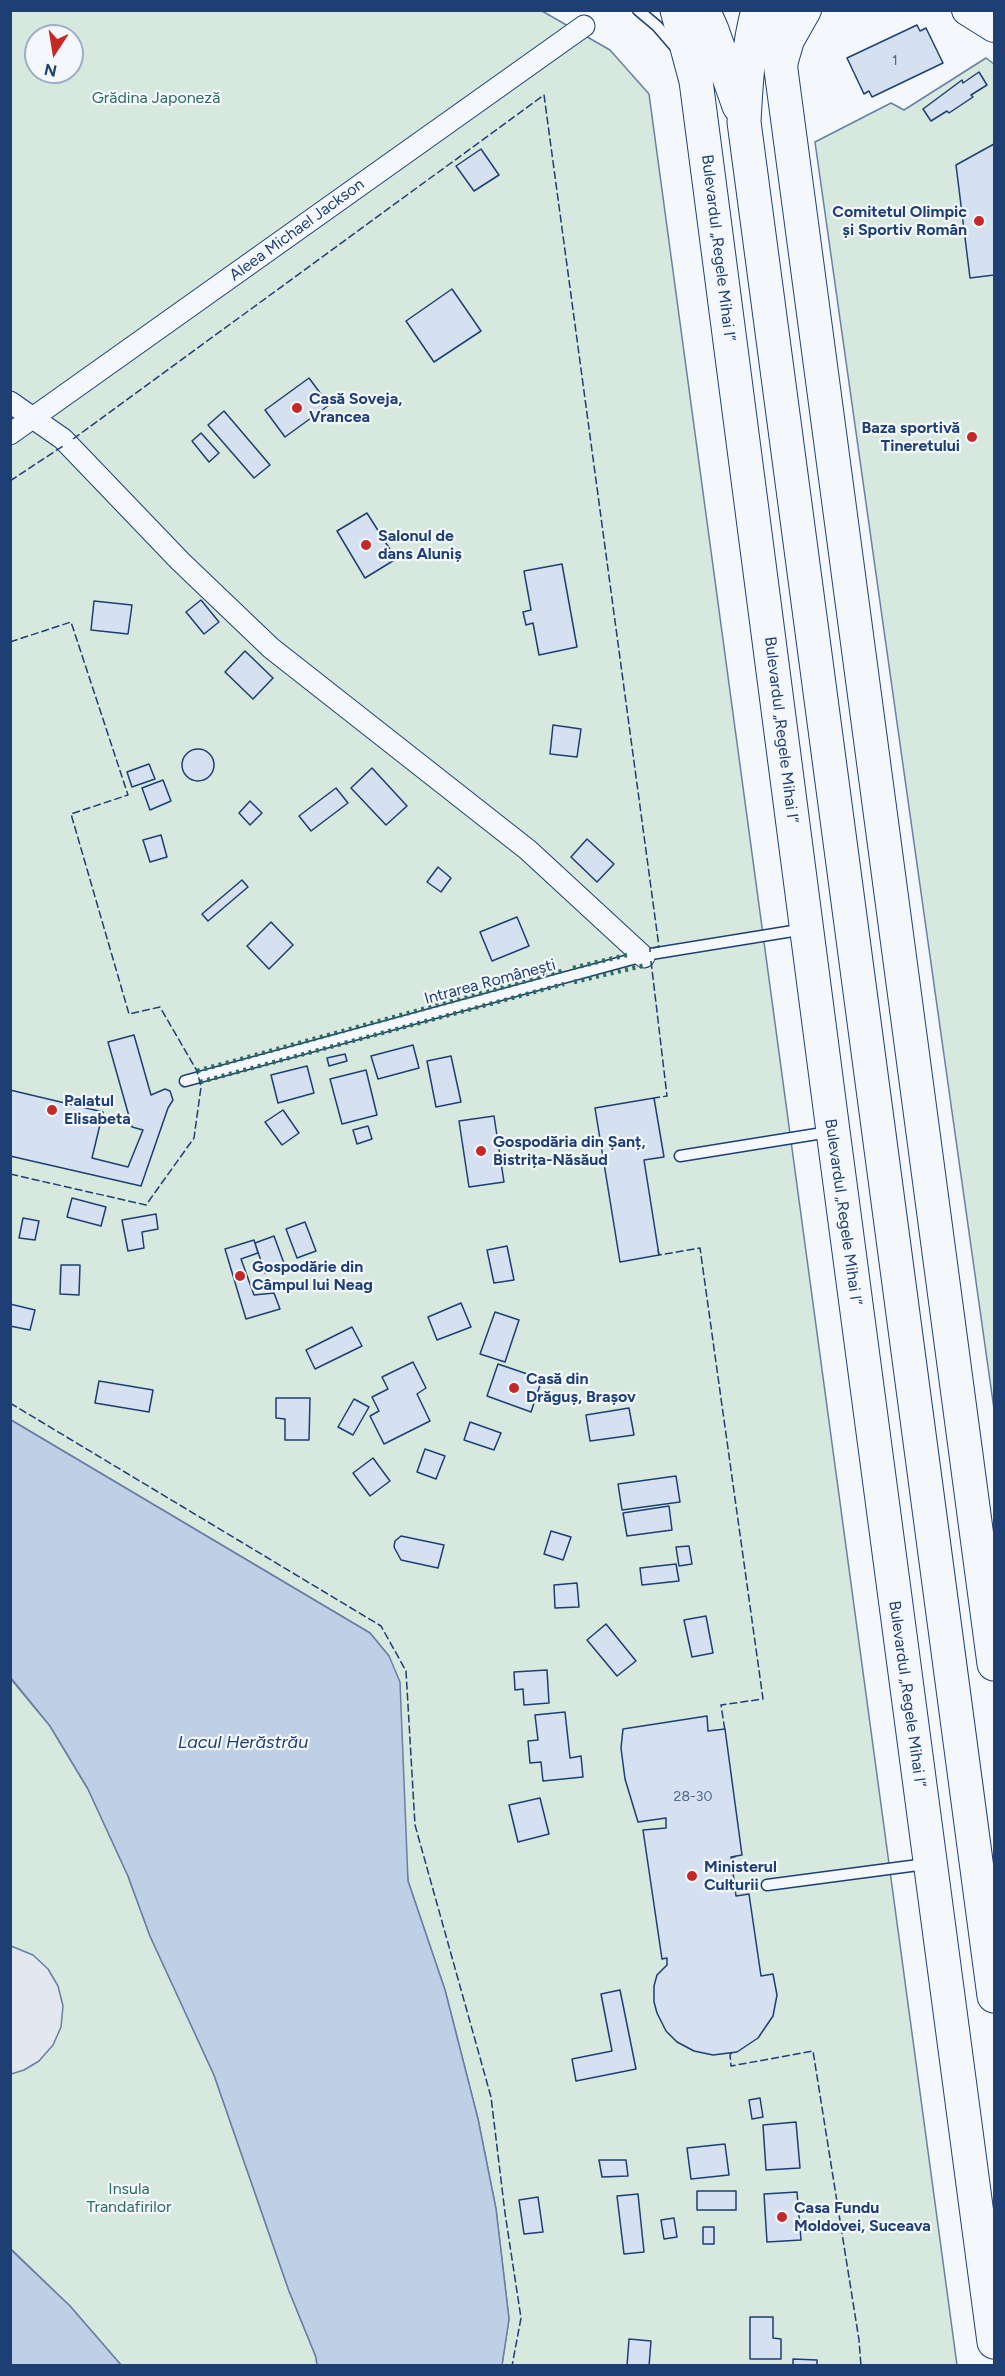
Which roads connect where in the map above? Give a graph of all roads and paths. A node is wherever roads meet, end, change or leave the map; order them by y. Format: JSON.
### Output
{"nodes":[{"id":1,"x":638,"y":10,"type":"edge"},
{"id":2,"x":677,"y":10,"type":"edge"},
{"id":3,"x":703,"y":10,"type":"edge"},
{"id":4,"x":758,"y":10,"type":"edge"},
{"id":5,"x":778,"y":10,"type":"edge"},
{"id":6,"x":806,"y":10,"type":"edge"},
{"id":7,"x":967,"y":10,"type":"edge"},
{"id":8,"x":584,"y":26,"type":"dead end"},
{"id":9,"x":994,"y":27,"type":"edge"},
{"id":10,"x":781,"y":70,"type":"junction"},
{"id":11,"x":696,"y":81,"type":"junction"},
{"id":12,"x":744,"y":122,"type":"junction"},
{"id":13,"x":10,"y":402,"type":"edge"},
{"id":14,"x":34,"y":418,"type":"junction"},
{"id":15,"x":10,"y":434,"type":"edge"},
{"id":16,"x":807,"y":928,"type":"junction"},
{"id":17,"x":644,"y":957,"type":"junction"},
{"id":18,"x":185,"y":1081,"type":"dead end"},
{"id":19,"x":832,"y":1131,"type":"junction"},
{"id":20,"x":680,"y":1156,"type":"dead end"},
{"id":21,"x":994,"y":1664,"type":"edge"},
{"id":22,"x":930,"y":1863,"type":"junction"},
{"id":23,"x":767,"y":1886,"type":"dead end"},
{"id":24,"x":994,"y":1996,"type":"edge"},
{"id":25,"x":994,"y":2342,"type":"edge"}],
"edges":[{"from":1,"to":11,"type":"lane"},
{"from":2,"to":11,"type":"main road","name":"Bulevardul „Regele Mihai I”"},
{"from":3,"to":12,"type":"main road"},
{"from":4,"to":12,"type":"main road"},
{"from":5,"to":10,"type":"main road"},
{"from":6,"to":10,"type":"main road"},
{"from":7,"to":9,"type":"main road"},
{"from":8,"to":14,"type":"street","name":"Aleea Michael Jackson"},
{"from":10,"to":21,"type":"main road"},
{"from":11,"to":16,"type":"main road","name":"Bulevardul „Regele Mihai I”"},
{"from":12,"to":24,"type":"main road"},
{"from":13,"to":14,"type":"street"},
{"from":14,"to":15,"type":"street","name":"Aleea Michael Jackson"},
{"from":14,"to":17,"type":"street"},
{"from":16,"to":17,"type":"lane","name":"Intrarea Românești"},
{"from":16,"to":19,"type":"main road","name":"Bulevardul „Regele Mihai I”"},
{"from":17,"to":18,"type":"lane","name":"Intrarea Românești"},
{"from":19,"to":20,"type":"lane"},
{"from":19,"to":22,"type":"main road","name":"Bulevardul „Regele Mihai I”"},
{"from":22,"to":23,"type":"lane"},
{"from":22,"to":25,"type":"main road","name":"Bulevardul „Regele Mihai I”"}]}
